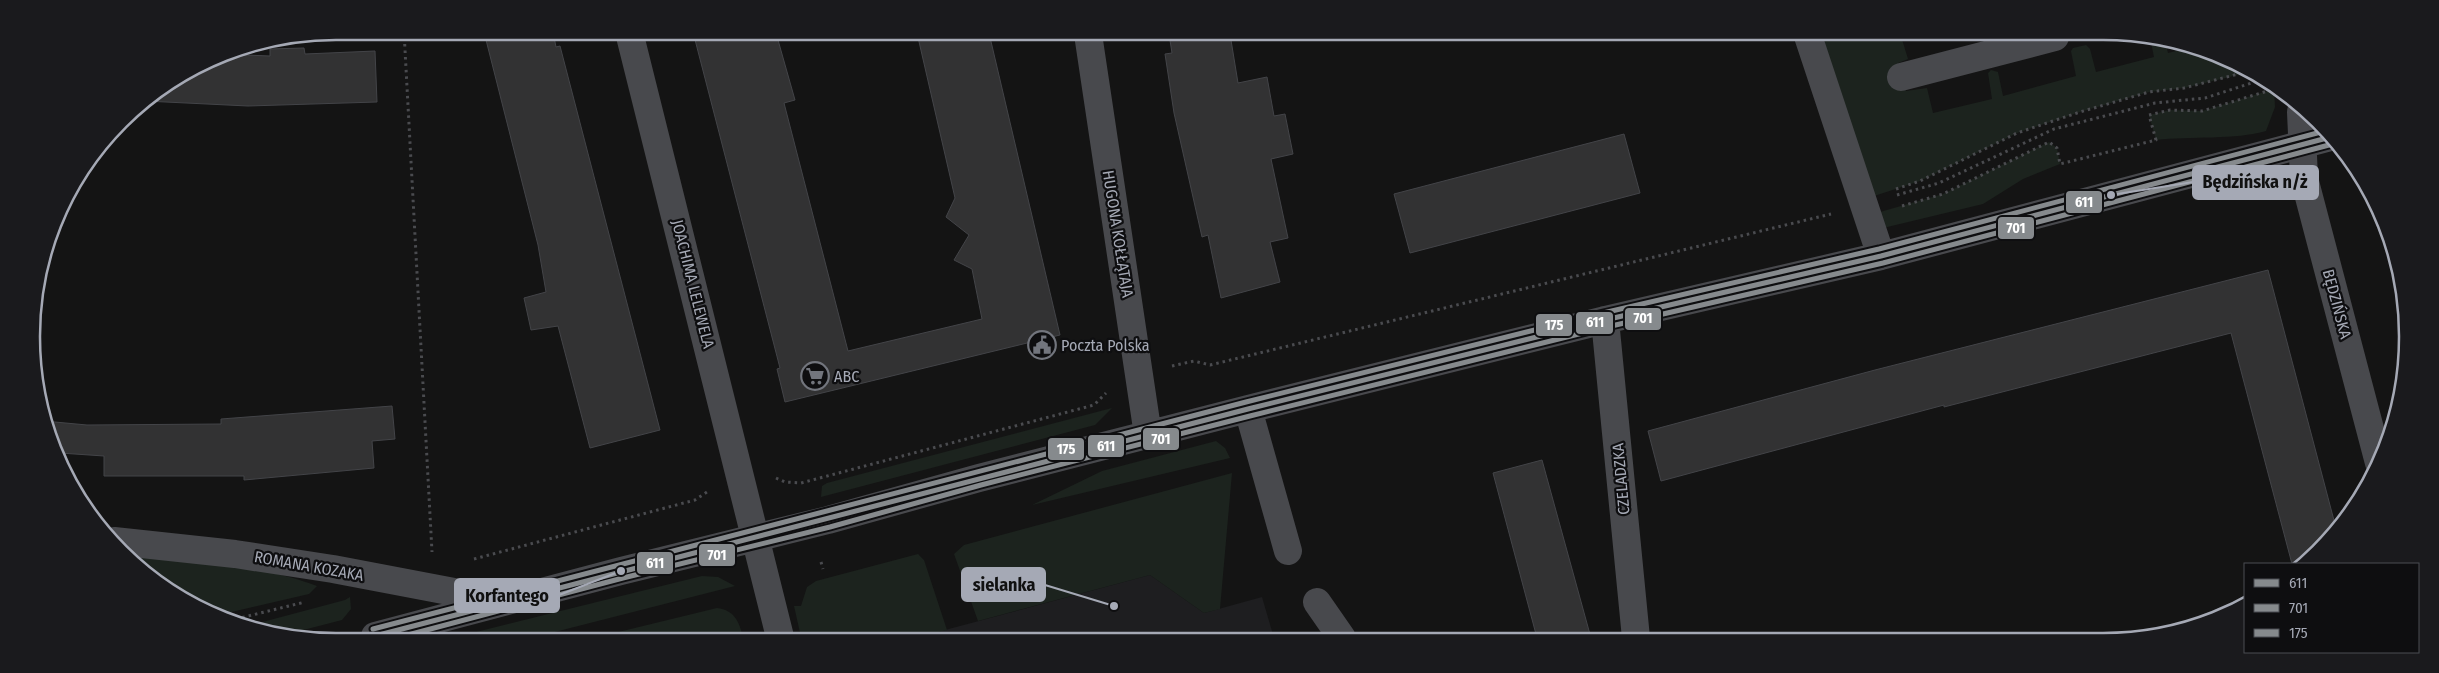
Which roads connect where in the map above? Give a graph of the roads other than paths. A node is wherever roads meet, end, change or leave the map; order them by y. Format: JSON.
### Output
{"nodes":[{"id":1,"x":632,"y":40,"type":"edge"},
{"id":2,"x":1089,"y":40,"type":"edge"},
{"id":3,"x":1809,"y":40,"type":"edge"},
{"id":4,"x":2043,"y":40,"type":"edge"},
{"id":5,"x":1901,"y":77,"type":"dead end"},
{"id":6,"x":2306,"y":122,"type":"edge"},
{"id":7,"x":2315,"y":141,"type":"edge"},
{"id":8,"x":1881,"y":256,"type":"junction"},
{"id":9,"x":1605,"y":320,"type":"junction"},
{"id":10,"x":1248,"y":409,"type":"junction"},
{"id":11,"x":1148,"y":435,"type":"junction"},
{"id":12,"x":2376,"y":451,"type":"edge"},
{"id":13,"x":755,"y":537,"type":"junction"},
{"id":14,"x":123,"y":542,"type":"edge"},
{"id":15,"x":1288,"y":551,"type":"dead end"},
{"id":16,"x":502,"y":602,"type":"junction"},
{"id":17,"x":1317,"y":602,"type":"dead end"},
{"id":18,"x":386,"y":633,"type":"edge"},
{"id":19,"x":779,"y":633,"type":"edge"},
{"id":20,"x":1339,"y":633,"type":"edge"},
{"id":21,"x":1636,"y":633,"type":"edge"}],
"edges":[{"from":1,"to":13,"type":"street","name":"JOACHIMA LELEWELA"},
{"from":2,"to":11,"type":"street","name":"HUGONA KOŁŁĄTAJA"},
{"from":3,"to":8,"type":"street"},
{"from":4,"to":5,"type":"street"},
{"from":6,"to":7,"type":"street","name":"BĘDZIŃSKA"},
{"from":7,"to":8,"type":"street"},
{"from":7,"to":12,"type":"street","name":"BĘDZIŃSKA"},
{"from":8,"to":9,"type":"street"},
{"from":9,"to":10,"type":"street"},
{"from":9,"to":21,"type":"street","name":"CZELADZKA"},
{"from":10,"to":11,"type":"street"},
{"from":10,"to":15,"type":"street"},
{"from":11,"to":13,"type":"street"},
{"from":13,"to":16,"type":"street"},
{"from":13,"to":19,"type":"street","name":"JOACHIMA LELEWELA"},
{"from":14,"to":16,"type":"street","name":"ROMANA KOZAKA"},
{"from":16,"to":18,"type":"street"},
{"from":17,"to":20,"type":"street"}]}
